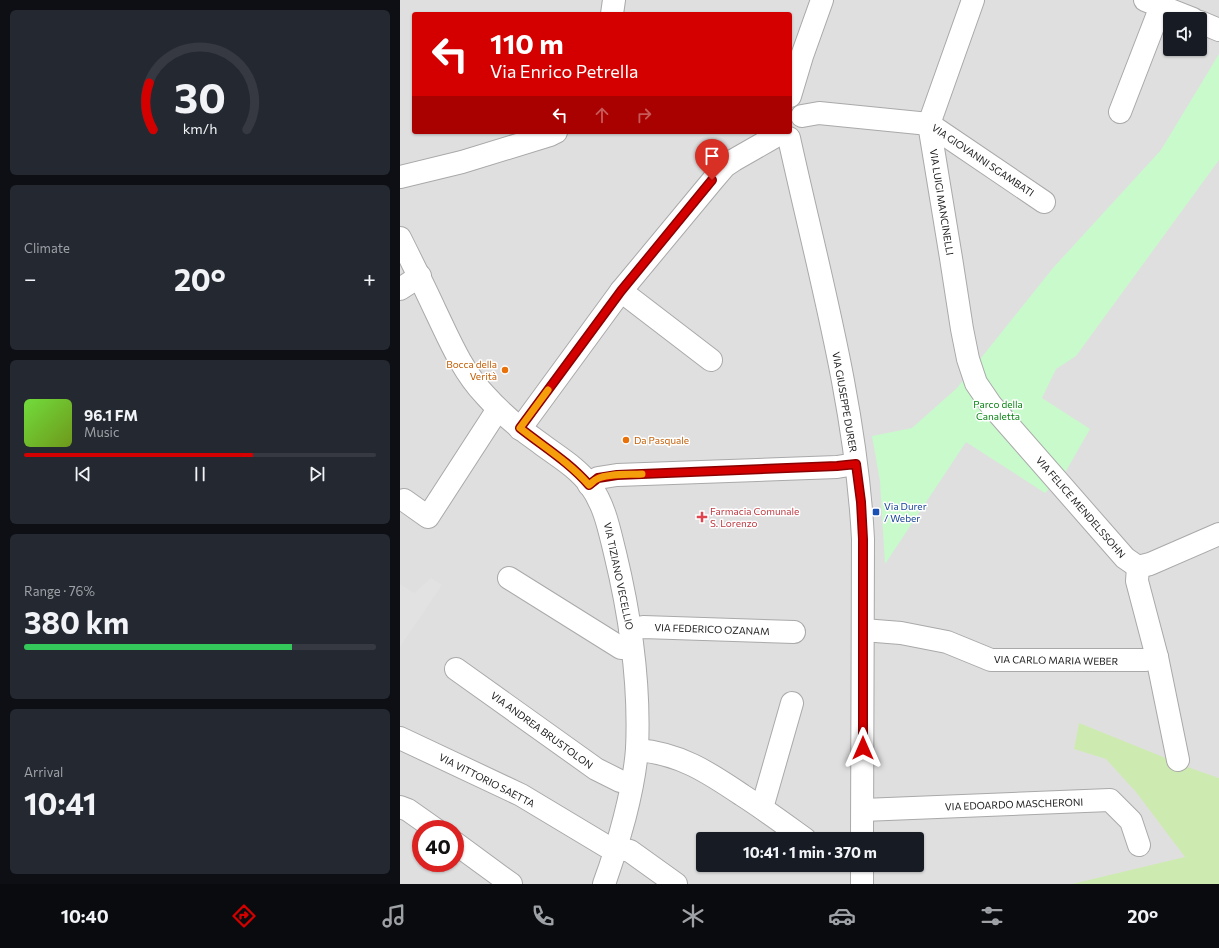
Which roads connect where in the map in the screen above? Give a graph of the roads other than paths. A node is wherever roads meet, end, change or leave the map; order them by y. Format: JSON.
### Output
{"nodes":[{"id":1,"x":614,"y":0,"type":"edge"},
{"id":2,"x":822,"y":0,"type":"edge"},
{"id":3,"x":973,"y":0,"type":"edge"},
{"id":4,"x":1153,"y":3,"type":"edge"},
{"id":5,"x":612,"y":12,"type":"edge"},
{"id":6,"x":1176,"y":12,"type":"edge"},
{"id":7,"x":1207,"y":25,"type":"edge"},
{"id":8,"x":1219,"y":30,"type":"edge"},
{"id":9,"x":792,"y":89,"type":"edge"},
{"id":10,"x":796,"y":110,"type":"edge"},
{"id":11,"x":1120,"y":112,"type":"dead end"},
{"id":12,"x":929,"y":124,"type":"junction"},
{"id":13,"x":552,"y":134,"type":"edge"},
{"id":14,"x":779,"y":135,"type":"edge"},
{"id":15,"x":400,"y":176,"type":"edge"},
{"id":16,"x":1044,"y":202,"type":"dead end"},
{"id":17,"x":400,"y":238,"type":"edge"},
{"id":18,"x":420,"y":276,"type":"junction"},
{"id":19,"x":400,"y":289,"type":"edge"},
{"id":20,"x":621,"y":291,"type":"junction"},
{"id":21,"x":711,"y":360,"type":"dead end"},
{"id":22,"x":990,"y":405,"type":"joint"},
{"id":23,"x":498,"y":409,"type":"junction"},
{"id":24,"x":520,"y":428,"type":"junction"},
{"id":25,"x":856,"y":464,"type":"junction"},
{"id":26,"x":589,"y":485,"type":"junction"},
{"id":27,"x":404,"y":500,"type":"dead end"},
{"id":28,"x":1219,"y":534,"type":"edge"},
{"id":29,"x":1138,"y":567,"type":"junction"},
{"id":30,"x":509,"y":578,"type":"dead end"},
{"id":31,"x":863,"y":630,"type":"junction"},
{"id":32,"x":794,"y":632,"type":"dead end"},
{"id":33,"x":631,"y":638,"type":"junction"},
{"id":34,"x":1156,"y":657,"type":"junction"},
{"id":35,"x":456,"y":669,"type":"dead end"},
{"id":36,"x":792,"y":703,"type":"dead end"},
{"id":37,"x":400,"y":738,"type":"edge"},
{"id":38,"x":637,"y":750,"type":"junction"},
{"id":39,"x":1178,"y":760,"type":"dead end"},
{"id":40,"x":632,"y":783,"type":"junction"},
{"id":41,"x":400,"y":807,"type":"edge"},
{"id":42,"x":762,"y":808,"type":"junction"},
{"id":43,"x":862,"y":810,"type":"junction"},
{"id":44,"x":422,"y":820,"type":"edge"},
{"id":45,"x":795,"y":832,"type":"edge"},
{"id":46,"x":862,"y":832,"type":"edge"},
{"id":47,"x":1139,"y":845,"type":"dead end"},
{"id":48,"x":615,"y":848,"type":"junction"},
{"id":49,"x":464,"y":850,"type":"edge"},
{"id":50,"x":862,"y":872,"type":"edge"},
{"id":51,"x":511,"y":884,"type":"edge"},
{"id":52,"x":604,"y":884,"type":"edge"},
{"id":53,"x":676,"y":884,"type":"edge"},
{"id":54,"x":862,"y":884,"type":"edge"}],
"edges":[{"from":1,"to":5,"type":"street"},
{"from":2,"to":9,"type":"street"},
{"from":3,"to":12,"type":"street","name":"VIA LUIGI MANCINELLI"},
{"from":4,"to":6,"type":"street"},
{"from":4,"to":11,"type":"street"},
{"from":7,"to":8,"type":"street"},
{"from":10,"to":12,"type":"street","name":"VIA GIOVANNI SGAMBATI"},
{"from":10,"to":14,"type":"street"},
{"from":12,"to":16,"type":"street","name":"VIA GIOVANNI SGAMBATI"},
{"from":12,"to":22,"type":"street","name":"VIA LUIGI MANCINELLI"},
{"from":13,"to":15,"type":"street"},
{"from":14,"to":20,"type":"street"},
{"from":14,"to":25,"type":"street","name":"VIA GIUSEPPE DURER"},
{"from":17,"to":18,"type":"street","name":"VIA TIZIANO VECELLIO"},
{"from":18,"to":19,"type":"street"},
{"from":18,"to":23,"type":"street","name":"VIA TIZIANO VECELLIO"},
{"from":20,"to":21,"type":"street"},
{"from":20,"to":24,"type":"street"},
{"from":22,"to":29,"type":"street","name":"VIA FELICE MENDELSSOHN"},
{"from":23,"to":24,"type":"street","name":"VIA TIZIANO VECELLIO"},
{"from":23,"to":27,"type":"street"},
{"from":24,"to":26,"type":"street","name":"VIA TIZIANO VECELLIO"},
{"from":25,"to":26,"type":"street"},
{"from":25,"to":31,"type":"street","name":"VIA GIUSEPPE DURER"},
{"from":26,"to":33,"type":"street","name":"VIA TIZIANO VECELLIO"},
{"from":28,"to":29,"type":"street"},
{"from":29,"to":34,"type":"street"},
{"from":30,"to":33,"type":"street"},
{"from":31,"to":34,"type":"street","name":"VIA CARLO MARIA WEBER"},
{"from":31,"to":43,"type":"street","name":"VIA GIUSEPPE DURER"},
{"from":32,"to":33,"type":"street","name":"VIA FEDERICO OZANAM"},
{"from":33,"to":38,"type":"street","name":"VIA TIZIANO VECELLIO"},
{"from":34,"to":39,"type":"street"},
{"from":35,"to":40,"type":"street","name":"VIA ANDREA BRUSTOLON"},
{"from":36,"to":42,"type":"street"},
{"from":37,"to":48,"type":"street","name":"VIA VITTORIO SAETTA"},
{"from":38,"to":40,"type":"street","name":"VIA TIZIANO VECELLIO"},
{"from":38,"to":42,"type":"street"},
{"from":40,"to":48,"type":"street","name":"VIA TIZIANO VECELLIO"},
{"from":41,"to":44,"type":"street"},
{"from":42,"to":45,"type":"street"},
{"from":43,"to":46,"type":"street","name":"VIA GIUSEPPE DURER"},
{"from":43,"to":47,"type":"street","name":"VIA EDOARDO MASCHERONI"},
{"from":48,"to":52,"type":"street","name":"VIA TIZIANO VECELLIO"},
{"from":48,"to":53,"type":"street","name":"VIA VITTORIO SAETTA"},
{"from":49,"to":51,"type":"street"},
{"from":50,"to":54,"type":"street"}]}
